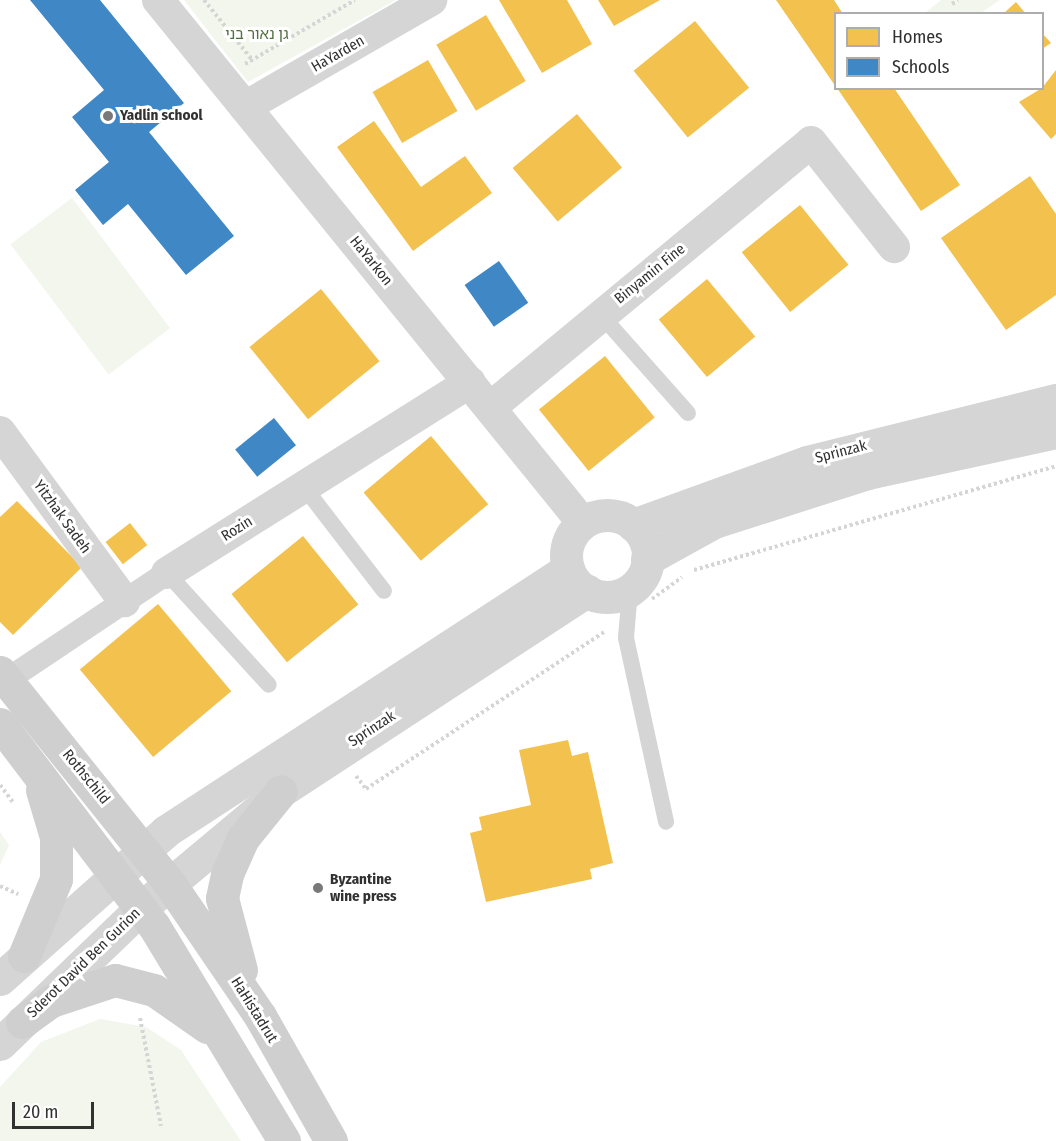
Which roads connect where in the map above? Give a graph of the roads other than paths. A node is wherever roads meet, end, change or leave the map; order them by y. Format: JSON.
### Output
{"nodes":[{"id":1,"x":158,"y":0,"type":"edge"},
{"id":2,"x":431,"y":0,"type":"edge"},
{"id":3,"x":245,"y":107,"type":"junction"},
{"id":4,"x":894,"y":248,"type":"dead end"},
{"id":5,"x":601,"y":315,"type":"junction"},
{"id":6,"x":470,"y":382,"type":"junction"},
{"id":7,"x":1056,"y":400,"type":"edge"},
{"id":8,"x":491,"y":407,"type":"junction"},
{"id":9,"x":688,"y":413,"type":"dead end"},
{"id":10,"x":0,"y":432,"type":"edge"},
{"id":11,"x":1056,"y":432,"type":"edge"},
{"id":12,"x":304,"y":487,"type":"junction"},
{"id":13,"x":583,"y":523,"type":"junction"},
{"id":14,"x":633,"y":525,"type":"junction"},
{"id":15,"x":647,"y":559,"type":"junction"},
{"id":16,"x":167,"y":573,"type":"junction"},
{"id":17,"x":578,"y":580,"type":"junction"},
{"id":18,"x":384,"y":591,"type":"dead end"},
{"id":19,"x":124,"y":601,"type":"junction"},
{"id":20,"x":630,"y":603,"type":"junction"},
{"id":21,"x":3,"y":676,"type":"edge"},
{"id":22,"x":269,"y":685,"type":"dead end"},
{"id":23,"x":10,"y":736,"type":"edge"},
{"id":24,"x":280,"y":791,"type":"junction"},
{"id":25,"x":666,"y":822,"type":"dead end"},
{"id":26,"x":144,"y":850,"type":"junction"},
{"id":27,"x":116,"y":874,"type":"junction"},
{"id":28,"x":170,"y":884,"type":"junction"},
{"id":29,"x":141,"y":908,"type":"junction"},
{"id":30,"x":24,"y":956,"type":"junction"},
{"id":31,"x":0,"y":979,"type":"edge"},
{"id":32,"x":260,"y":1017,"type":"junction"},
{"id":33,"x":11,"y":1033,"type":"edge"},
{"id":34,"x":233,"y":1056,"type":"junction"},
{"id":35,"x":284,"y":1141,"type":"edge"},
{"id":36,"x":331,"y":1141,"type":"edge"}],
"edges":[{"from":1,"to":3,"type":"street","name":"HaYarkon"},
{"from":2,"to":3,"type":"street","name":"HaYarden"},
{"from":3,"to":6,"type":"street","name":"HaYarkon"},
{"from":4,"to":5,"type":"street","name":"Binyamin Fine"},
{"from":5,"to":8,"type":"street","name":"Binyamin Fine"},
{"from":5,"to":9,"type":"lane"},
{"from":6,"to":8,"type":"street","name":"HaYarkon"},
{"from":6,"to":12,"type":"street","name":"Rozin"},
{"from":7,"to":14,"type":"street","name":"Sprinzak"},
{"from":8,"to":13,"type":"street","name":"HaYarkon"},
{"from":10,"to":19,"type":"street","name":"Yitzhak Sadeh"},
{"from":11,"to":15,"type":"street","name":"Sprinzak"},
{"from":12,"to":16,"type":"street","name":"Rozin"},
{"from":12,"to":18,"type":"lane"},
{"from":13,"to":14,"type":"street"},
{"from":13,"to":17,"type":"street"},
{"from":14,"to":15,"type":"street"},
{"from":15,"to":20,"type":"street"},
{"from":16,"to":19,"type":"street","name":"Rozin"},
{"from":16,"to":22,"type":"lane"},
{"from":17,"to":20,"type":"street"},
{"from":17,"to":24,"type":"street","name":"Sprinzak"},
{"from":17,"to":26,"type":"street","name":"Sprinzak"},
{"from":19,"to":21,"type":"street","name":"Rozin"},
{"from":20,"to":25,"type":"lane"},
{"from":21,"to":26,"type":"main road","name":"Rothschild"},
{"from":23,"to":27,"type":"main road"},
{"from":23,"to":30,"type":"main road"},
{"from":24,"to":28,"type":"street","name":"Sprinzak"},
{"from":24,"to":32,"type":"main road"},
{"from":26,"to":27,"type":"street"},
{"from":26,"to":28,"type":"main road","name":"Rothschild"},
{"from":27,"to":29,"type":"main road"},
{"from":27,"to":30,"type":"street"},
{"from":28,"to":29,"type":"street","name":"Sderot David Ben Gurion"},
{"from":28,"to":32,"type":"main road","name":"HaHistadrut"},
{"from":29,"to":33,"type":"street","name":"Sderot David Ben Gurion"},
{"from":29,"to":34,"type":"main road"},
{"from":30,"to":31,"type":"street"},
{"from":32,"to":36,"type":"main road","name":"HaHistadrut"},
{"from":33,"to":34,"type":"main road"},
{"from":34,"to":35,"type":"main road"}]}
